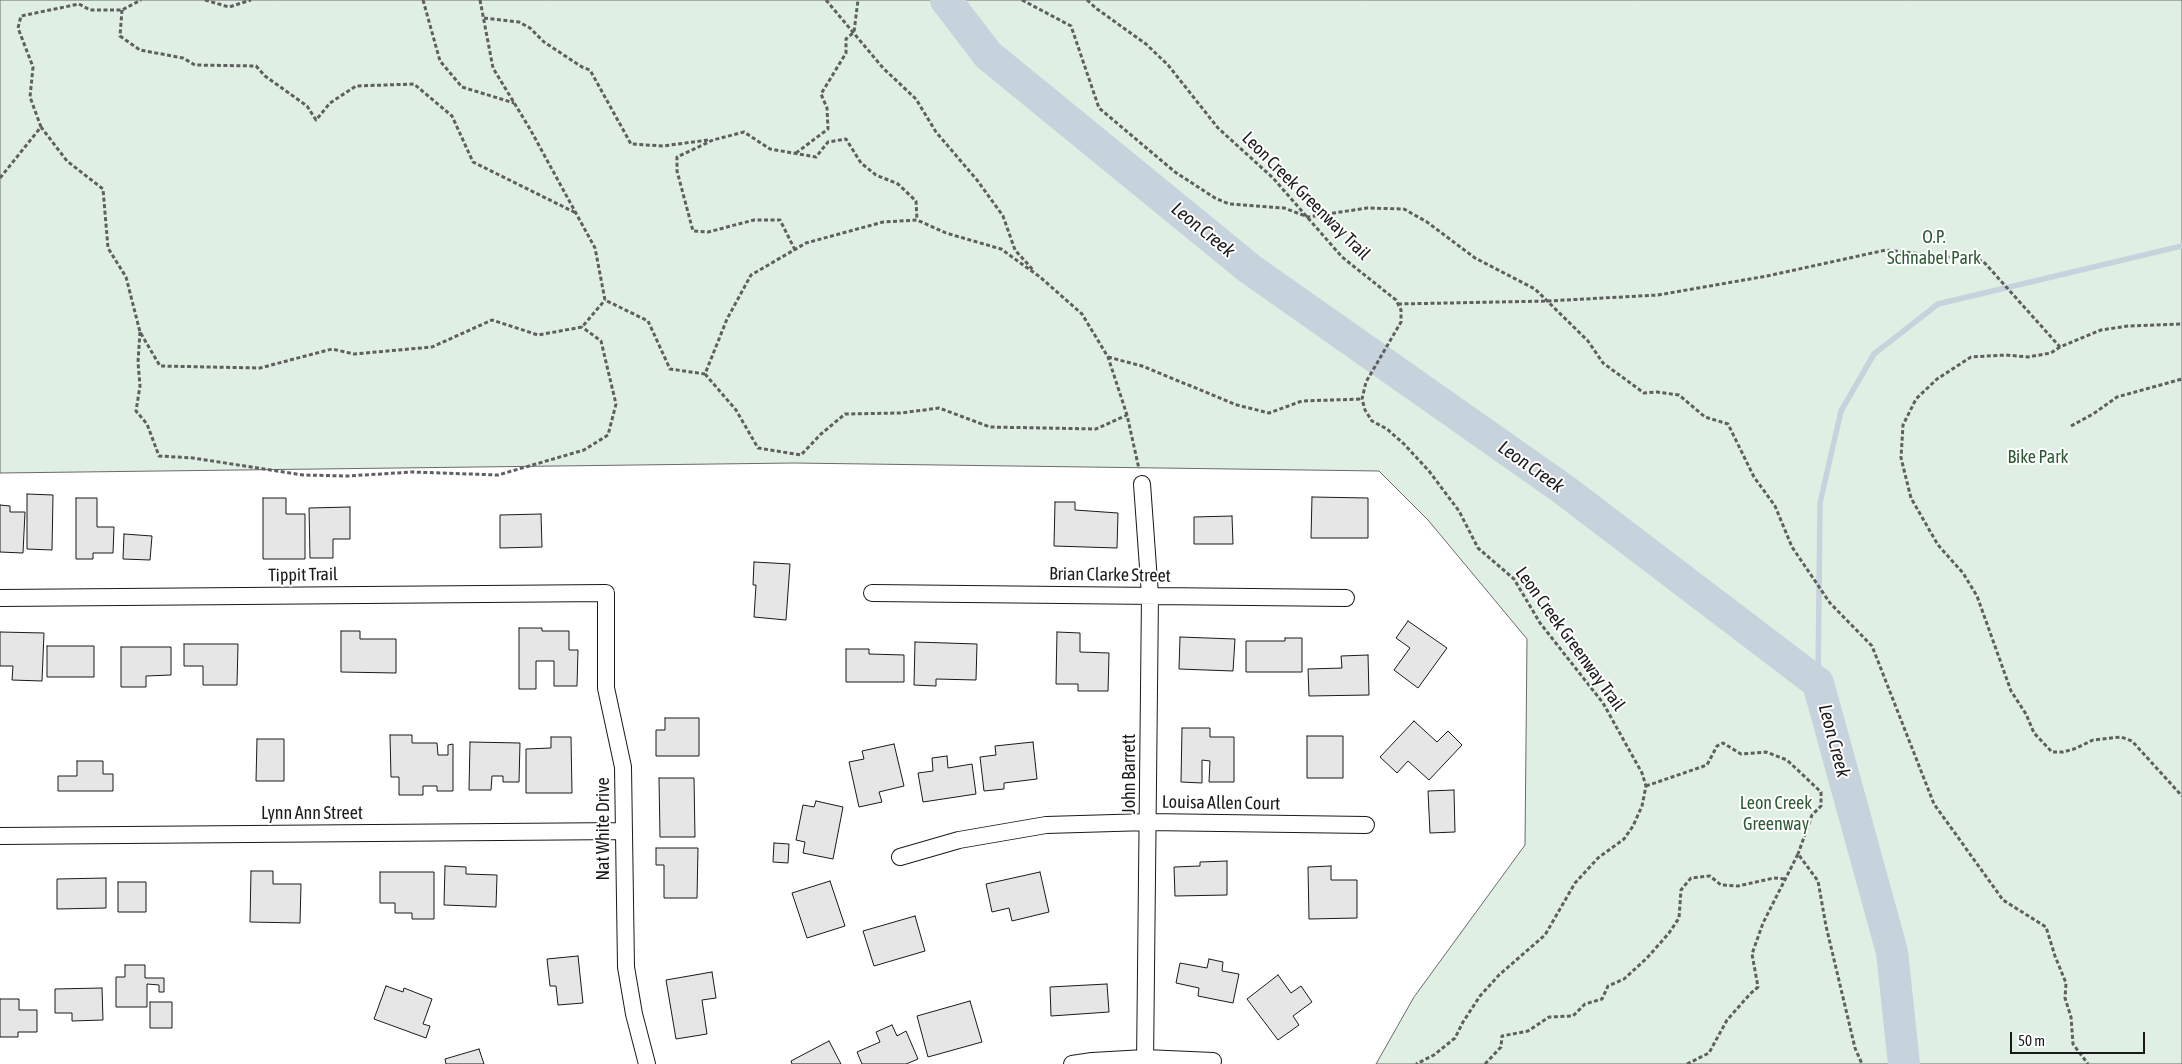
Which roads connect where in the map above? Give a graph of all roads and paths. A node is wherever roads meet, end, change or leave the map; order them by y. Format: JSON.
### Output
{"nodes":[{"id":1,"x":141,"y":0,"type":"edge"},
{"id":2,"x":206,"y":0,"type":"edge"},
{"id":3,"x":251,"y":0,"type":"edge"},
{"id":4,"x":423,"y":0,"type":"edge"},
{"id":5,"x":480,"y":0,"type":"edge"},
{"id":6,"x":826,"y":0,"type":"edge"},
{"id":7,"x":858,"y":0,"type":"edge"},
{"id":8,"x":1022,"y":0,"type":"edge"},
{"id":9,"x":1087,"y":0,"type":"edge"},
{"id":10,"x":122,"y":10,"type":"junction"},
{"id":11,"x":484,"y":18,"type":"junction"},
{"id":12,"x":854,"y":32,"type":"junction"},
{"id":13,"x":514,"y":103,"type":"junction"},
{"id":14,"x":41,"y":127,"type":"junction"},
{"id":15,"x":713,"y":140,"type":"junction"},
{"id":16,"x":796,"y":153,"type":"junction"},
{"id":17,"x":0,"y":178,"type":"edge"},
{"id":18,"x":576,"y":214,"type":"junction"},
{"id":19,"x":1308,"y":217,"type":"junction"},
{"id":20,"x":917,"y":220,"type":"junction"},
{"id":21,"x":794,"y":250,"type":"junction"},
{"id":22,"x":1040,"y":277,"type":"junction"},
{"id":23,"x":606,"y":300,"type":"junction"},
{"id":24,"x":1548,"y":301,"type":"junction"},
{"id":25,"x":1398,"y":304,"type":"junction"},
{"id":26,"x":2182,"y":324,"type":"edge"},
{"id":27,"x":582,"y":327,"type":"junction"},
{"id":28,"x":140,"y":332,"type":"junction"},
{"id":29,"x":2060,"y":347,"type":"junction"},
{"id":30,"x":1108,"y":357,"type":"junction"},
{"id":31,"x":705,"y":374,"type":"junction"},
{"id":32,"x":2182,"y":379,"type":"edge"},
{"id":33,"x":1362,"y":399,"type":"junction"},
{"id":34,"x":1126,"y":415,"type":"junction"},
{"id":35,"x":2071,"y":426,"type":"dead end"},
{"id":36,"x":1142,"y":484,"type":"joint"},
{"id":37,"x":606,"y":593,"type":"joint"},
{"id":38,"x":872,"y":593,"type":"dead end"},
{"id":39,"x":1150,"y":595,"type":"junction"},
{"id":40,"x":0,"y":598,"type":"edge"},
{"id":41,"x":1346,"y":598,"type":"dead end"},
{"id":42,"x":1646,"y":786,"type":"junction"},
{"id":43,"x":2182,"y":796,"type":"edge"},
{"id":44,"x":1148,"y":822,"type":"junction"},
{"id":45,"x":1366,"y":825,"type":"dead end"},
{"id":46,"x":624,"y":831,"type":"junction"},
{"id":47,"x":0,"y":836,"type":"edge"},
{"id":48,"x":1798,"y":854,"type":"junction"},
{"id":49,"x":900,"y":857,"type":"dead end"},
{"id":50,"x":1786,"y":878,"type":"junction"},
{"id":51,"x":1145,"y":1061,"type":"edge"},
{"id":52,"x":1213,"y":1061,"type":"dead end"},
{"id":53,"x":647,"y":1064,"type":"edge"},
{"id":54,"x":1072,"y":1064,"type":"edge"},
{"id":55,"x":1416,"y":1064,"type":"edge"},
{"id":56,"x":1485,"y":1064,"type":"edge"},
{"id":57,"x":1687,"y":1064,"type":"edge"},
{"id":58,"x":1862,"y":1064,"type":"edge"},
{"id":59,"x":2088,"y":1064,"type":"edge"}],
"edges":[{"from":1,"to":10,"type":"path"},
{"from":2,"to":3,"type":"path"},
{"from":4,"to":13,"type":"path"},
{"from":5,"to":11,"type":"path"},
{"from":6,"to":12,"type":"path"},
{"from":7,"to":12,"type":"path"},
{"from":8,"to":19,"type":"path"},
{"from":9,"to":19,"type":"path","name":"Leon Creek Greenway Trail"},
{"from":10,"to":14,"type":"path"},
{"from":10,"to":18,"type":"path"},
{"from":11,"to":13,"type":"path"},
{"from":11,"to":15,"type":"path"},
{"from":12,"to":16,"type":"path"},
{"from":12,"to":22,"type":"path"},
{"from":13,"to":18,"type":"path"},
{"from":14,"to":17,"type":"path"},
{"from":14,"to":28,"type":"path"},
{"from":15,"to":16,"type":"path"},
{"from":15,"to":21,"type":"path"},
{"from":16,"to":20,"type":"path"},
{"from":18,"to":23,"type":"path"},
{"from":19,"to":24,"type":"path"},
{"from":19,"to":25,"type":"path","name":"Leon Creek Greenway Trail"},
{"from":20,"to":21,"type":"path"},
{"from":20,"to":22,"type":"path"},
{"from":21,"to":31,"type":"path"},
{"from":22,"to":30,"type":"path"},
{"from":23,"to":27,"type":"path"},
{"from":23,"to":31,"type":"path"},
{"from":24,"to":25,"type":"path"},
{"from":24,"to":29,"type":"path"},
{"from":24,"to":59,"type":"path"},
{"from":25,"to":33,"type":"path"},
{"from":26,"to":29,"type":"path"},
{"from":27,"to":28,"type":"path"},
{"from":27,"to":28,"type":"path"},
{"from":29,"to":43,"type":"path"},
{"from":30,"to":33,"type":"path"},
{"from":30,"to":34,"type":"path"},
{"from":31,"to":34,"type":"path"},
{"from":32,"to":35,"type":"path"},
{"from":33,"to":42,"type":"path","name":"Leon Creek Greenway Trail"},
{"from":34,"to":36,"type":"path"},
{"from":36,"to":39,"type":"street","name":"John Barrett"},
{"from":37,"to":40,"type":"street","name":"Tippit Trail"},
{"from":37,"to":46,"type":"street","name":"Nat White Drive"},
{"from":38,"to":39,"type":"street","name":"Brian Clarke Street"},
{"from":39,"to":41,"type":"street","name":"Brian Clarke Street"},
{"from":39,"to":44,"type":"street","name":"John Barrett"},
{"from":42,"to":48,"type":"path"},
{"from":42,"to":55,"type":"path"},
{"from":44,"to":45,"type":"street","name":"Louisa Allen Court"},
{"from":44,"to":49,"type":"street","name":"Louisa Allen Court"},
{"from":44,"to":51,"type":"street","name":"John Barrett"},
{"from":46,"to":47,"type":"street","name":"Lynn Ann Street"},
{"from":46,"to":53,"type":"street","name":"Nat White Drive"},
{"from":48,"to":50,"type":"path"},
{"from":48,"to":58,"type":"path"},
{"from":50,"to":56,"type":"path"},
{"from":50,"to":57,"type":"path"},
{"from":51,"to":52,"type":"street"},
{"from":51,"to":54,"type":"street"}]}
